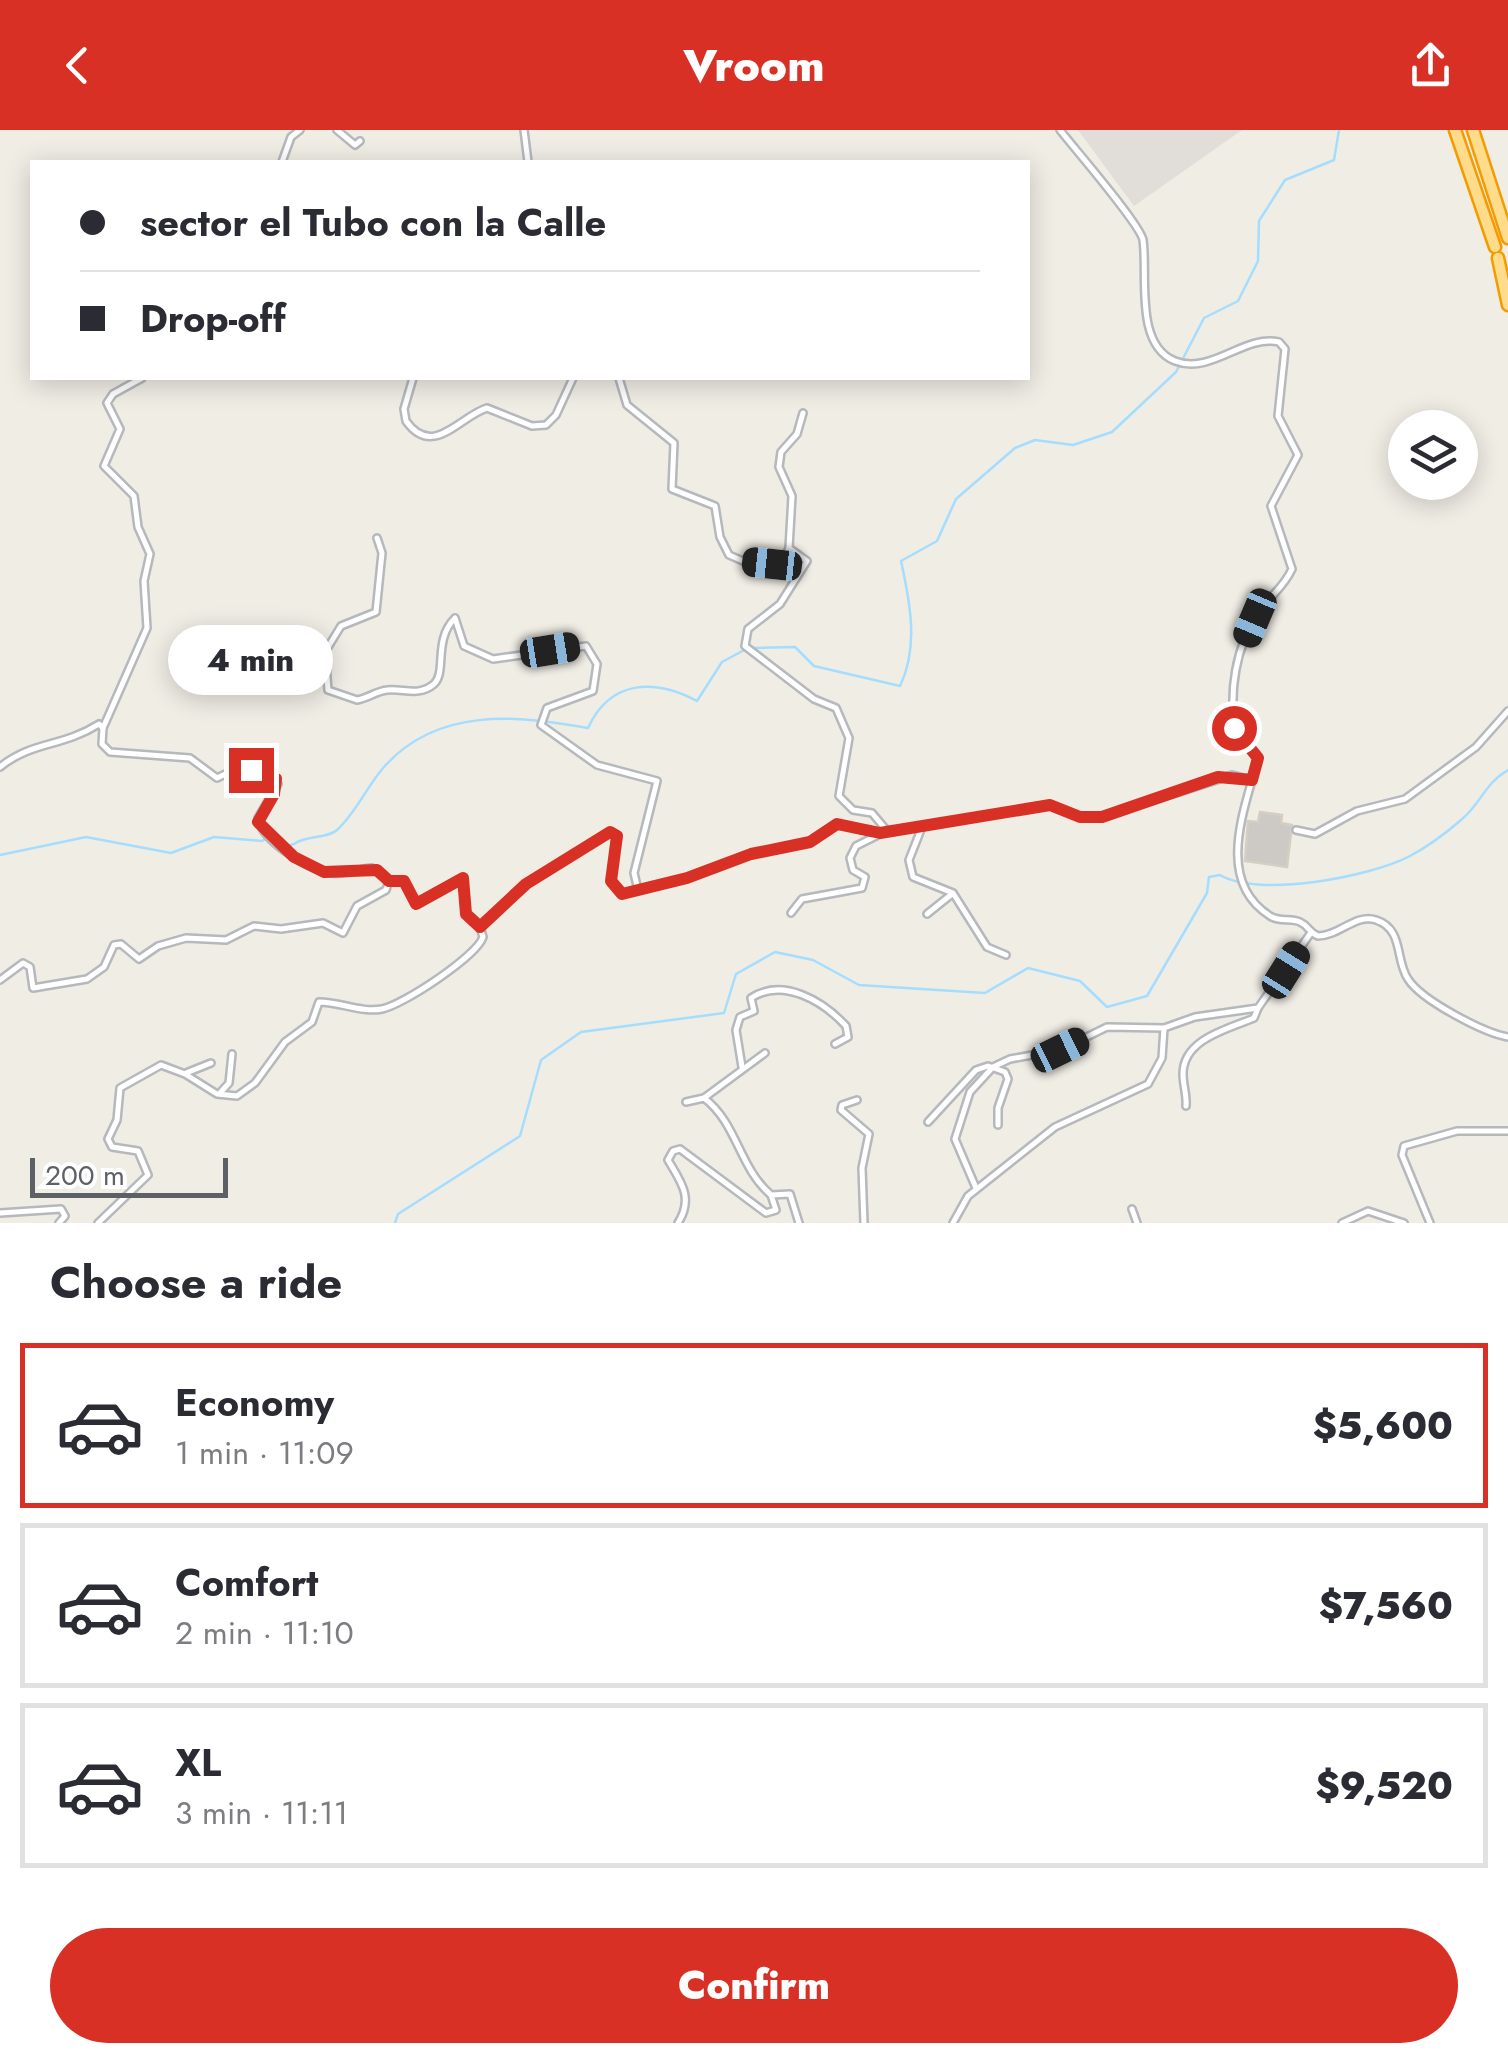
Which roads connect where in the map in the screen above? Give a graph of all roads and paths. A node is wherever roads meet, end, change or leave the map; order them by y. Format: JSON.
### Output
{"nodes":[{"id":1,"x":300,"y":130,"type":"edge"},
{"id":2,"x":337,"y":130,"type":"edge"},
{"id":3,"x":524,"y":130,"type":"edge"},
{"id":4,"x":1060,"y":130,"type":"edge"},
{"id":5,"x":1455,"y":130,"type":"edge"},
{"id":6,"x":1473,"y":130,"type":"edge"},
{"id":7,"x":360,"y":140,"type":"dead end"},
{"id":8,"x":283,"y":160,"type":"edge"},
{"id":9,"x":528,"y":160,"type":"edge"},
{"id":10,"x":1508,"y":238,"type":"edge"},
{"id":11,"x":1508,"y":305,"type":"edge"},
{"id":12,"x":138,"y":380,"type":"edge"},
{"id":13,"x":412,"y":380,"type":"edge"},
{"id":14,"x":572,"y":380,"type":"edge"},
{"id":15,"x":621,"y":380,"type":"edge"},
{"id":16,"x":803,"y":412,"type":"dead end"},
{"id":17,"x":377,"y":538,"type":"dead end"},
{"id":18,"x":788,"y":548,"type":"junction"},
{"id":19,"x":1508,"y":712,"type":"edge"},
{"id":20,"x":102,"y":728,"type":"junction"},
{"id":21,"x":0,"y":766,"type":"edge"},
{"id":22,"x":1252,"y":780,"type":"junction"},
{"id":23,"x":922,"y":828,"type":"junction"},
{"id":24,"x":1296,"y":830,"type":"dead end"},
{"id":25,"x":884,"y":833,"type":"junction"},
{"id":26,"x":389,"y":881,"type":"junction"},
{"id":27,"x":638,"y":890,"type":"junction"},
{"id":28,"x":953,"y":894,"type":"junction"},
{"id":29,"x":791,"y":913,"type":"dead end"},
{"id":30,"x":926,"y":914,"type":"dead end"},
{"id":31,"x":480,"y":927,"type":"junction"},
{"id":32,"x":1310,"y":933,"type":"junction"},
{"id":33,"x":1006,"y":955,"type":"dead end"},
{"id":34,"x":0,"y":980,"type":"edge"},
{"id":35,"x":1258,"y":1008,"type":"junction"},
{"id":36,"x":1164,"y":1028,"type":"junction"},
{"id":37,"x":1508,"y":1037,"type":"edge"},
{"id":38,"x":835,"y":1044,"type":"dead end"},
{"id":39,"x":765,"y":1053,"type":"dead end"},
{"id":40,"x":232,"y":1054,"type":"dead end"},
{"id":41,"x":211,"y":1062,"type":"dead end"},
{"id":42,"x":993,"y":1066,"type":"junction"},
{"id":43,"x":742,"y":1067,"type":"junction"},
{"id":44,"x":185,"y":1074,"type":"junction"},
{"id":45,"x":217,"y":1094,"type":"junction"},
{"id":46,"x":704,"y":1098,"type":"junction"},
{"id":47,"x":857,"y":1100,"type":"dead end"},
{"id":48,"x":686,"y":1102,"type":"dead end"},
{"id":49,"x":1186,"y":1106,"type":"dead end"},
{"id":50,"x":928,"y":1122,"type":"dead end"},
{"id":51,"x":998,"y":1124,"type":"dead end"},
{"id":52,"x":1508,"y":1131,"type":"edge"},
{"id":53,"x":976,"y":1189,"type":"junction"},
{"id":54,"x":770,"y":1194,"type":"junction"},
{"id":55,"x":1132,"y":1210,"type":"dead end"},
{"id":56,"x":0,"y":1213,"type":"edge"},
{"id":57,"x":60,"y":1223,"type":"edge"},
{"id":58,"x":98,"y":1223,"type":"edge"},
{"id":59,"x":678,"y":1223,"type":"edge"},
{"id":60,"x":799,"y":1223,"type":"edge"},
{"id":61,"x":864,"y":1223,"type":"edge"},
{"id":62,"x":953,"y":1223,"type":"edge"},
{"id":63,"x":1137,"y":1223,"type":"edge"},
{"id":64,"x":1342,"y":1223,"type":"edge"},
{"id":65,"x":1404,"y":1223,"type":"edge"},
{"id":66,"x":1430,"y":1223,"type":"edge"}],
"edges":[{"from":1,"to":8,"type":"street"},
{"from":2,"to":7,"type":"street"},
{"from":3,"to":9,"type":"street"},
{"from":4,"to":22,"type":"street"},
{"from":5,"to":11,"type":"highway"},
{"from":6,"to":10,"type":"highway"},
{"from":12,"to":20,"type":"street"},
{"from":13,"to":14,"type":"street"},
{"from":15,"to":18,"type":"street"},
{"from":16,"to":18,"type":"street"},
{"from":17,"to":27,"type":"street"},
{"from":18,"to":25,"type":"street"},
{"from":19,"to":24,"type":"street"},
{"from":20,"to":21,"type":"street"},
{"from":20,"to":26,"type":"street"},
{"from":22,"to":23,"type":"street"},
{"from":22,"to":32,"type":"street"},
{"from":23,"to":25,"type":"street"},
{"from":23,"to":28,"type":"street"},
{"from":25,"to":27,"type":"street"},
{"from":25,"to":29,"type":"street"},
{"from":26,"to":31,"type":"street"},
{"from":26,"to":34,"type":"street"},
{"from":27,"to":31,"type":"street"},
{"from":28,"to":30,"type":"street"},
{"from":28,"to":33,"type":"street"},
{"from":31,"to":45,"type":"street"},
{"from":32,"to":35,"type":"street"},
{"from":32,"to":37,"type":"street"},
{"from":35,"to":36,"type":"street"},
{"from":35,"to":49,"type":"street"},
{"from":36,"to":42,"type":"street"},
{"from":36,"to":53,"type":"street"},
{"from":38,"to":43,"type":"street"},
{"from":39,"to":43,"type":"street"},
{"from":40,"to":45,"type":"street"},
{"from":41,"to":44,"type":"street"},
{"from":42,"to":50,"type":"street"},
{"from":42,"to":51,"type":"street"},
{"from":42,"to":53,"type":"street"},
{"from":43,"to":46,"type":"street"},
{"from":44,"to":45,"type":"street"},
{"from":44,"to":58,"type":"street"},
{"from":46,"to":48,"type":"street"},
{"from":46,"to":54,"type":"street"},
{"from":47,"to":61,"type":"street"},
{"from":52,"to":66,"type":"street"},
{"from":53,"to":62,"type":"street"},
{"from":54,"to":59,"type":"street"},
{"from":54,"to":60,"type":"street"},
{"from":55,"to":63,"type":"street"},
{"from":56,"to":57,"type":"street"},
{"from":64,"to":65,"type":"street"}]}
